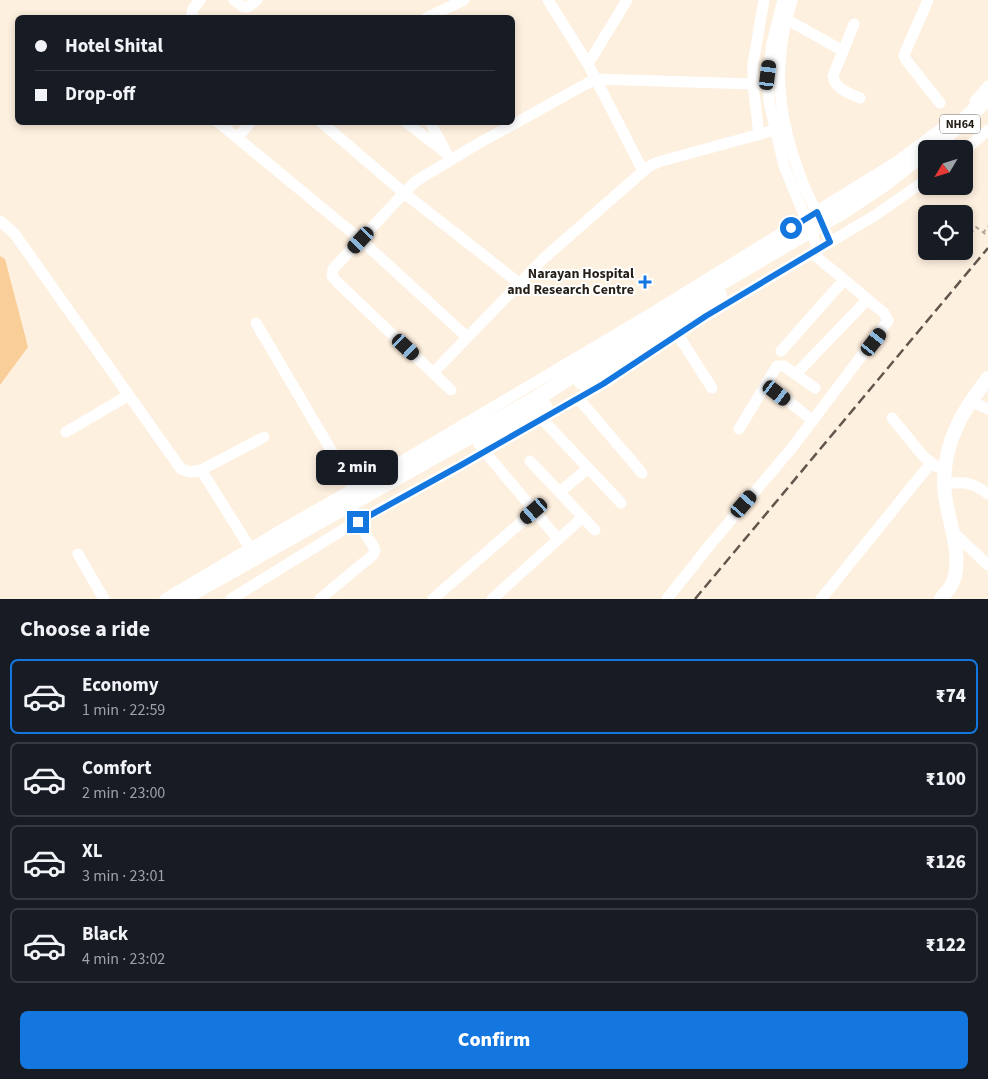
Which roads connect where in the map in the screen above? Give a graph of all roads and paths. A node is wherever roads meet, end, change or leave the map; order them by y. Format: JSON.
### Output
{"nodes":[{"id":1,"x":200,"y":0,"type":"edge"},
{"id":2,"x":234,"y":0,"type":"edge"},
{"id":3,"x":257,"y":0,"type":"edge"},
{"id":4,"x":464,"y":0,"type":"edge"},
{"id":5,"x":548,"y":0,"type":"edge"},
{"id":6,"x":627,"y":0,"type":"edge"},
{"id":7,"x":764,"y":0,"type":"edge"},
{"id":8,"x":784,"y":0,"type":"edge"},
{"id":9,"x":792,"y":0,"type":"edge"},
{"id":10,"x":928,"y":0,"type":"edge"},
{"id":11,"x":192,"y":15,"type":"edge"},
{"id":12,"x":433,"y":15,"type":"edge"},
{"id":13,"x":786,"y":19,"type":"junction"},
{"id":14,"x":854,"y":24,"type":"dead end"},
{"id":15,"x":843,"y":51,"type":"junction"},
{"id":16,"x":588,"y":64,"type":"junction"},
{"id":17,"x":596,"y":79,"type":"junction"},
{"id":18,"x":754,"y":84,"type":"junction"},
{"id":19,"x":988,"y":86,"type":"edge"},
{"id":20,"x":988,"y":97,"type":"edge"},
{"id":21,"x":860,"y":98,"type":"dead end"},
{"id":22,"x":940,"y":103,"type":"dead end"},
{"id":23,"x":988,"y":110,"type":"edge"},
{"id":24,"x":515,"y":119,"type":"edge"},
{"id":25,"x":222,"y":125,"type":"edge"},
{"id":26,"x":248,"y":125,"type":"edge"},
{"id":27,"x":325,"y":125,"type":"edge"},
{"id":28,"x":410,"y":125,"type":"edge"},
{"id":29,"x":432,"y":125,"type":"edge"},
{"id":30,"x":499,"y":127,"type":"edge"},
{"id":31,"x":781,"y":129,"type":"junction"},
{"id":32,"x":988,"y":130,"type":"edge"},
{"id":33,"x":759,"y":135,"type":"junction"},
{"id":34,"x":237,"y":138,"type":"junction"},
{"id":35,"x":940,"y":140,"type":"edge"},
{"id":36,"x":956,"y":140,"type":"edge"},
{"id":37,"x":973,"y":143,"type":"edge"},
{"id":38,"x":449,"y":157,"type":"junction"},
{"id":39,"x":918,"y":157,"type":"edge"},
{"id":40,"x":643,"y":171,"type":"junction"},
{"id":41,"x":918,"y":171,"type":"edge"},
{"id":42,"x":918,"y":186,"type":"edge"},
{"id":43,"x":404,"y":193,"type":"junction"},
{"id":44,"x":817,"y":212,"type":"junction"},
{"id":45,"x":806,"y":218,"type":"junction"},
{"id":46,"x":0,"y":221,"type":"edge"},
{"id":47,"x":988,"y":226,"type":"edge"},
{"id":48,"x":973,"y":231,"type":"edge"},
{"id":49,"x":983,"y":233,"type":"junction"},
{"id":50,"x":988,"y":236,"type":"edge"},
{"id":51,"x":361,"y":240,"type":"junction"},
{"id":52,"x":830,"y":242,"type":"junction"},
{"id":53,"x":815,"y":251,"type":"junction"},
{"id":54,"x":844,"y":280,"type":"junction"},
{"id":55,"x":519,"y":283,"type":"junction"},
{"id":56,"x":867,"y":300,"type":"junction"},
{"id":57,"x":256,"y":323,"type":"dead end"},
{"id":58,"x":678,"y":335,"type":"junction"},
{"id":59,"x":467,"y":337,"type":"junction"},
{"id":60,"x":781,"y":351,"type":"dead end"},
{"id":61,"x":433,"y":373,"type":"junction"},
{"id":62,"x":796,"y":374,"type":"junction"},
{"id":63,"x":988,"y":378,"type":"edge"},
{"id":64,"x":766,"y":383,"type":"junction"},
{"id":65,"x":712,"y":388,"type":"dead end"},
{"id":66,"x":815,"y":388,"type":"dead end"},
{"id":67,"x":451,"y":390,"type":"dead end"},
{"id":68,"x":129,"y":395,"type":"junction"},
{"id":69,"x":578,"y":398,"type":"junction"},
{"id":70,"x":970,"y":400,"type":"junction"},
{"id":71,"x":988,"y":409,"type":"edge"},
{"id":72,"x":892,"y":418,"type":"dead end"},
{"id":73,"x":542,"y":419,"type":"junction"},
{"id":74,"x":813,"y":421,"type":"junction"},
{"id":75,"x":739,"y":429,"type":"dead end"},
{"id":76,"x":66,"y":432,"type":"dead end"},
{"id":77,"x":264,"y":436,"type":"dead end"},
{"id":78,"x":485,"y":452,"type":"junction"},
{"id":79,"x":530,"y":461,"type":"dead end"},
{"id":80,"x":931,"y":463,"type":"junction"},
{"id":81,"x":588,"y":468,"type":"junction"},
{"id":82,"x":201,"y":470,"type":"junction"},
{"id":83,"x":642,"y":473,"type":"dead end"},
{"id":84,"x":944,"y":478,"type":"junction"},
{"id":85,"x":354,"y":489,"type":"junction"},
{"id":86,"x":560,"y":492,"type":"junction"},
{"id":87,"x":988,"y":494,"type":"edge"},
{"id":88,"x":621,"y":503,"type":"dead end"},
{"id":89,"x":534,"y":511,"type":"junction"},
{"id":90,"x":582,"y":516,"type":"junction"},
{"id":91,"x":358,"y":522,"type":"junction"},
{"id":92,"x":595,"y":530,"type":"dead end"},
{"id":93,"x":953,"y":532,"type":"junction"},
{"id":94,"x":558,"y":539,"type":"junction"},
{"id":95,"x":250,"y":548,"type":"junction"},
{"id":96,"x":78,"y":554,"type":"dead end"},
{"id":97,"x":988,"y":565,"type":"edge"},
{"id":98,"x":104,"y":599,"type":"edge"},
{"id":99,"x":165,"y":599,"type":"edge"},
{"id":100,"x":182,"y":599,"type":"edge"},
{"id":101,"x":203,"y":599,"type":"edge"},
{"id":102,"x":231,"y":599,"type":"edge"},
{"id":103,"x":320,"y":599,"type":"edge"},
{"id":104,"x":434,"y":599,"type":"edge"},
{"id":105,"x":492,"y":599,"type":"edge"},
{"id":106,"x":667,"y":599,"type":"edge"},
{"id":107,"x":821,"y":599,"type":"edge"},
{"id":108,"x":941,"y":599,"type":"edge"}],
"edges":[{"from":1,"to":11,"type":"street"},
{"from":2,"to":3,"type":"street"},
{"from":4,"to":12,"type":"street"},
{"from":5,"to":16,"type":"street"},
{"from":6,"to":16,"type":"street"},
{"from":7,"to":18,"type":"street"},
{"from":8,"to":31,"type":"street"},
{"from":9,"to":13,"type":"street"},
{"from":10,"to":22,"type":"street"},
{"from":13,"to":15,"type":"street"},
{"from":13,"to":31,"type":"street"},
{"from":14,"to":15,"type":"street"},
{"from":15,"to":21,"type":"street"},
{"from":16,"to":17,"type":"street"},
{"from":17,"to":18,"type":"street"},
{"from":17,"to":24,"type":"street"},
{"from":17,"to":40,"type":"street"},
{"from":18,"to":33,"type":"street"},
{"from":19,"to":44,"type":"street"},
{"from":20,"to":35,"type":"highway","number":"NH64"},
{"from":23,"to":36,"type":"highway","number":"NH64"},
{"from":25,"to":34,"type":"street"},
{"from":26,"to":34,"type":"street"},
{"from":27,"to":43,"type":"street"},
{"from":28,"to":38,"type":"street"},
{"from":29,"to":38,"type":"street"},
{"from":30,"to":38,"type":"street"},
{"from":31,"to":33,"type":"street"},
{"from":31,"to":44,"type":"street"},
{"from":31,"to":45,"type":"street"},
{"from":32,"to":37,"type":"street","number":"NH64"},
{"from":33,"to":40,"type":"street"},
{"from":34,"to":51,"type":"street"},
{"from":38,"to":43,"type":"street"},
{"from":39,"to":100,"type":"highway"},
{"from":40,"to":55,"type":"street"},
{"from":41,"to":101,"type":"highway"},
{"from":42,"to":52,"type":"street"},
{"from":43,"to":51,"type":"street"},
{"from":43,"to":55,"type":"street"},
{"from":44,"to":45,"type":"street"},
{"from":44,"to":52,"type":"street"},
{"from":45,"to":53,"type":"street"},
{"from":45,"to":85,"type":"street"},
{"from":46,"to":68,"type":"street"},
{"from":47,"to":49,"type":"path"},
{"from":48,"to":49,"type":"path"},
{"from":49,"to":50,"type":"path"},
{"from":51,"to":59,"type":"street"},
{"from":51,"to":61,"type":"street"},
{"from":52,"to":53,"type":"street"},
{"from":53,"to":54,"type":"street"},
{"from":53,"to":58,"type":"street"},
{"from":54,"to":56,"type":"street"},
{"from":54,"to":60,"type":"street"},
{"from":55,"to":59,"type":"street"},
{"from":56,"to":62,"type":"street"},
{"from":56,"to":74,"type":"street"},
{"from":57,"to":85,"type":"street"},
{"from":58,"to":65,"type":"street"},
{"from":58,"to":69,"type":"street"},
{"from":59,"to":61,"type":"street"},
{"from":61,"to":67,"type":"street"},
{"from":62,"to":64,"type":"street"},
{"from":62,"to":66,"type":"street"},
{"from":63,"to":70,"type":"main road"},
{"from":64,"to":74,"type":"street"},
{"from":64,"to":75,"type":"street"},
{"from":68,"to":76,"type":"street"},
{"from":68,"to":82,"type":"street"},
{"from":69,"to":73,"type":"street"},
{"from":69,"to":83,"type":"street"},
{"from":70,"to":71,"type":"street"},
{"from":70,"to":84,"type":"main road"},
{"from":72,"to":80,"type":"street"},
{"from":73,"to":78,"type":"street"},
{"from":73,"to":81,"type":"street"},
{"from":74,"to":106,"type":"street"},
{"from":77,"to":82,"type":"street"},
{"from":78,"to":89,"type":"street"},
{"from":78,"to":91,"type":"street"},
{"from":79,"to":86,"type":"street"},
{"from":80,"to":84,"type":"street"},
{"from":80,"to":107,"type":"street"},
{"from":81,"to":86,"type":"street"},
{"from":81,"to":88,"type":"street"},
{"from":82,"to":95,"type":"street"},
{"from":84,"to":87,"type":"street"},
{"from":84,"to":93,"type":"main road"},
{"from":85,"to":95,"type":"street"},
{"from":86,"to":90,"type":"street"},
{"from":89,"to":94,"type":"street"},
{"from":89,"to":104,"type":"street"},
{"from":90,"to":92,"type":"street"},
{"from":90,"to":94,"type":"street"},
{"from":91,"to":102,"type":"street"},
{"from":91,"to":103,"type":"street"},
{"from":93,"to":97,"type":"street"},
{"from":93,"to":108,"type":"main road"},
{"from":94,"to":105,"type":"street"},
{"from":95,"to":99,"type":"street"},
{"from":96,"to":98,"type":"street"}]}
